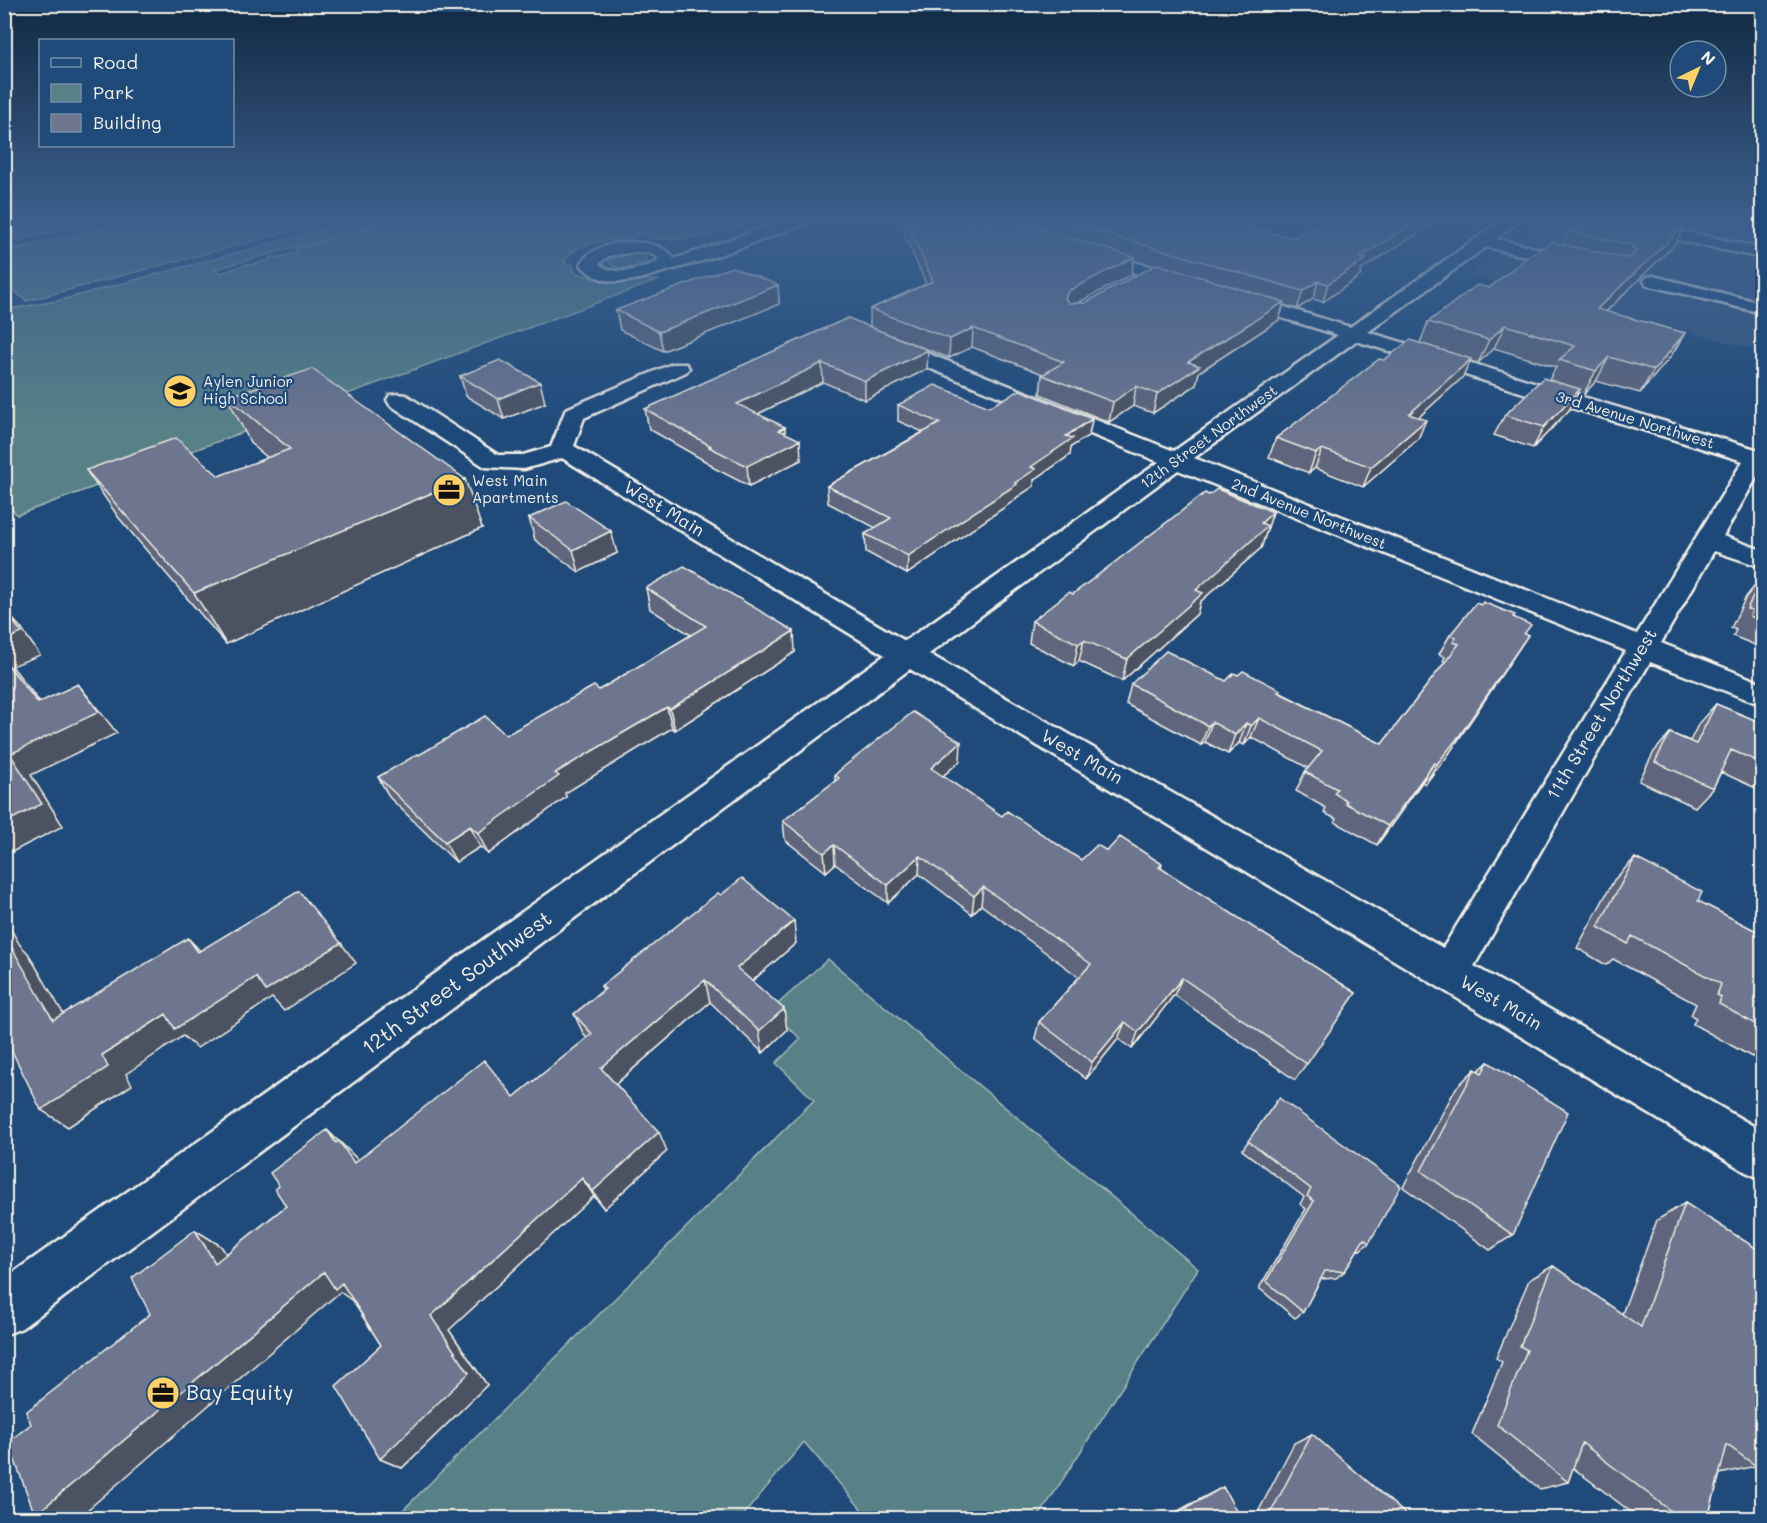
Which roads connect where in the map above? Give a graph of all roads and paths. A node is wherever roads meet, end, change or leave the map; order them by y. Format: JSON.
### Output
{"nodes":[{"id":1,"x":1215,"y":292,"type":"edge"},
{"id":2,"x":1411,"y":292,"type":"edge"},
{"id":3,"x":1698,"y":292,"type":"edge"},
{"id":4,"x":1762,"y":308,"type":"edge"},
{"id":5,"x":1352,"y":334,"type":"junction"},
{"id":6,"x":866,"y":335,"type":"edge"},
{"id":7,"x":679,"y":369,"type":"dead end"},
{"id":8,"x":398,"y":400,"type":"dead end"},
{"id":9,"x":561,"y":451,"type":"junction"},
{"id":10,"x":1760,"y":458,"type":"edge"},
{"id":11,"x":1175,"y":461,"type":"junction"},
{"id":12,"x":1708,"y":540,"type":"junction"},
{"id":13,"x":1762,"y":559,"type":"edge"},
{"id":14,"x":1642,"y":647,"type":"junction"},
{"id":15,"x":910,"y":656,"type":"junction"},
{"id":16,"x":1762,"y":695,"type":"edge"},
{"id":17,"x":1449,"y":973,"type":"junction"},
{"id":18,"x":1762,"y":1156,"type":"edge"},
{"id":19,"x":4,"y":1310,"type":"edge"}],
"edges":[{"from":1,"to":5,"type":"street","name":"3rd Avenue Northwest"},
{"from":2,"to":5,"type":"street","name":"12th Street Northwest"},
{"from":3,"to":4,"type":"street"},
{"from":5,"to":10,"type":"street","name":"3rd Avenue Northwest"},
{"from":5,"to":11,"type":"street","name":"12th Street Northwest"},
{"from":6,"to":11,"type":"street","name":"2nd Avenue Northwest"},
{"from":7,"to":9,"type":"street"},
{"from":8,"to":9,"type":"street"},
{"from":9,"to":15,"type":"street","name":"West Main"},
{"from":10,"to":12,"type":"street","name":"11th Street Northwest"},
{"from":11,"to":14,"type":"street","name":"2nd Avenue Northwest"},
{"from":11,"to":15,"type":"street","name":"12th Street Northwest"},
{"from":12,"to":13,"type":"street"},
{"from":12,"to":14,"type":"street","name":"11th Street Northwest"},
{"from":14,"to":16,"type":"street","name":"2nd Avenue Northwest"},
{"from":14,"to":17,"type":"street","name":"11th Street Northwest"},
{"from":15,"to":17,"type":"street","name":"West Main"},
{"from":15,"to":19,"type":"street","name":"12th Street Southwest"},
{"from":17,"to":18,"type":"street","name":"West Main"}]}
